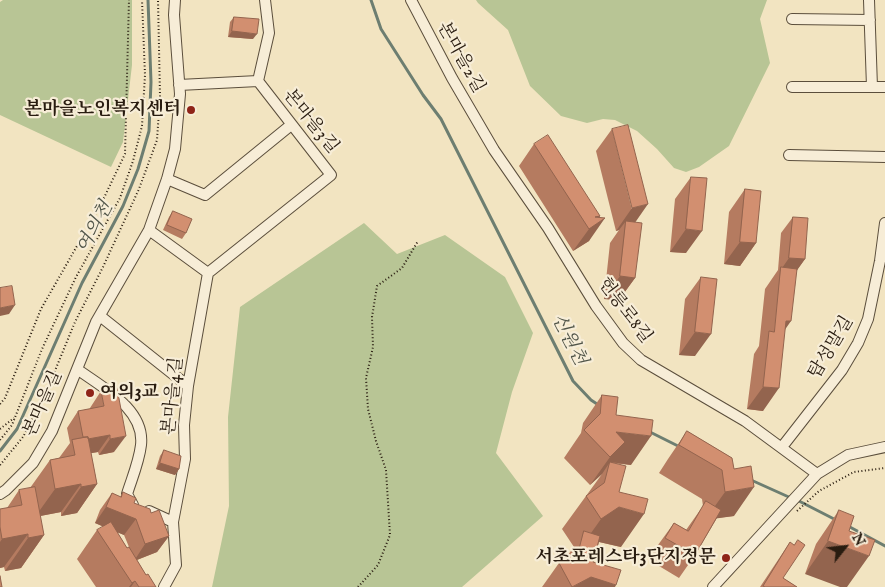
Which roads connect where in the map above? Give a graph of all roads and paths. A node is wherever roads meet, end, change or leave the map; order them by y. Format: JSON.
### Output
{"nodes":[{"id":1,"x":129,"y":0,"type":"edge"},
{"id":2,"x":142,"y":0,"type":"edge"},
{"id":3,"x":158,"y":0,"type":"edge"},
{"id":4,"x":175,"y":0,"type":"edge"},
{"id":5,"x":265,"y":0,"type":"edge"},
{"id":6,"x":411,"y":0,"type":"edge"},
{"id":7,"x":869,"y":0,"type":"edge"},
{"id":8,"x":792,"y":19,"type":"dead end"},
{"id":9,"x":870,"y":20,"type":"junction"},
{"id":10,"x":258,"y":81,"type":"junction"},
{"id":11,"x":182,"y":85,"type":"junction"},
{"id":12,"x":792,"y":87,"type":"dead end"},
{"id":13,"x":872,"y":87,"type":"junction"},
{"id":14,"x":885,"y":87,"type":"edge"},
{"id":15,"x":291,"y":125,"type":"junction"},
{"id":16,"x":483,"y":130,"type":"joint"},
{"id":17,"x":789,"y":155,"type":"dead end"},
{"id":18,"x":885,"y":157,"type":"edge"},
{"id":19,"x":167,"y":179,"type":"junction"},
{"id":20,"x":885,"y":223,"type":"edge"},
{"id":21,"x":149,"y":230,"type":"junction"},
{"id":22,"x":418,"y":241,"type":"dead end"},
{"id":23,"x":208,"y":273,"type":"junction"},
{"id":24,"x":100,"y":316,"type":"junction"},
{"id":25,"x":77,"y":369,"type":"junction"},
{"id":26,"x":188,"y":386,"type":"junction"},
{"id":27,"x":0,"y":404,"type":"edge"},
{"id":28,"x":16,"y":417,"type":"junction"},
{"id":29,"x":0,"y":429,"type":"edge"},
{"id":30,"x":0,"y":440,"type":"edge"},
{"id":31,"x":782,"y":447,"type":"junction"},
{"id":32,"x":885,"y":447,"type":"edge"},
{"id":33,"x":0,"y":465,"type":"edge"},
{"id":34,"x":885,"y":468,"type":"edge"},
{"id":35,"x":817,"y":474,"type":"junction"},
{"id":36,"x":0,"y":494,"type":"edge"},
{"id":37,"x":793,"y":515,"type":"dead end"},
{"id":38,"x":173,"y":522,"type":"junction"},
{"id":39,"x":164,"y":587,"type":"edge"},
{"id":40,"x":358,"y":587,"type":"edge"},
{"id":41,"x":713,"y":587,"type":"edge"}],
"edges":[{"from":1,"to":27,"type":"path"},
{"from":2,"to":28,"type":"path"},
{"from":3,"to":33,"type":"path"},
{"from":4,"to":11,"type":"street","name":"본마을길"},
{"from":5,"to":10,"type":"street"},
{"from":6,"to":16,"type":"street","name":"본마을2길"},
{"from":7,"to":9,"type":"street"},
{"from":8,"to":9,"type":"street"},
{"from":9,"to":13,"type":"street"},
{"from":10,"to":11,"type":"street"},
{"from":10,"to":15,"type":"street","name":"본마을3길"},
{"from":11,"to":19,"type":"street","name":"본마을길"},
{"from":12,"to":13,"type":"street"},
{"from":13,"to":14,"type":"street"},
{"from":15,"to":19,"type":"street"},
{"from":15,"to":23,"type":"street","name":"본마을3길"},
{"from":16,"to":31,"type":"street","name":"헌릉로8길"},
{"from":17,"to":18,"type":"street"},
{"from":19,"to":21,"type":"street","name":"본마을길"},
{"from":20,"to":31,"type":"street","name":"탑성말길"},
{"from":21,"to":23,"type":"street"},
{"from":21,"to":24,"type":"street","name":"본마을길"},
{"from":22,"to":40,"type":"path"},
{"from":23,"to":26,"type":"street","name":"본마을4길"},
{"from":24,"to":25,"type":"street","name":"본마을길"},
{"from":24,"to":26,"type":"street"},
{"from":25,"to":36,"type":"street","name":"본마을길"},
{"from":25,"to":38,"type":"street"},
{"from":26,"to":38,"type":"street","name":"본마을4길"},
{"from":28,"to":29,"type":"path"},
{"from":28,"to":30,"type":"path"},
{"from":31,"to":35,"type":"street","name":"헌릉로8길"},
{"from":32,"to":35,"type":"street"},
{"from":34,"to":37,"type":"path"},
{"from":35,"to":41,"type":"street"},
{"from":38,"to":39,"type":"street","name":"본마을4길"}]}
